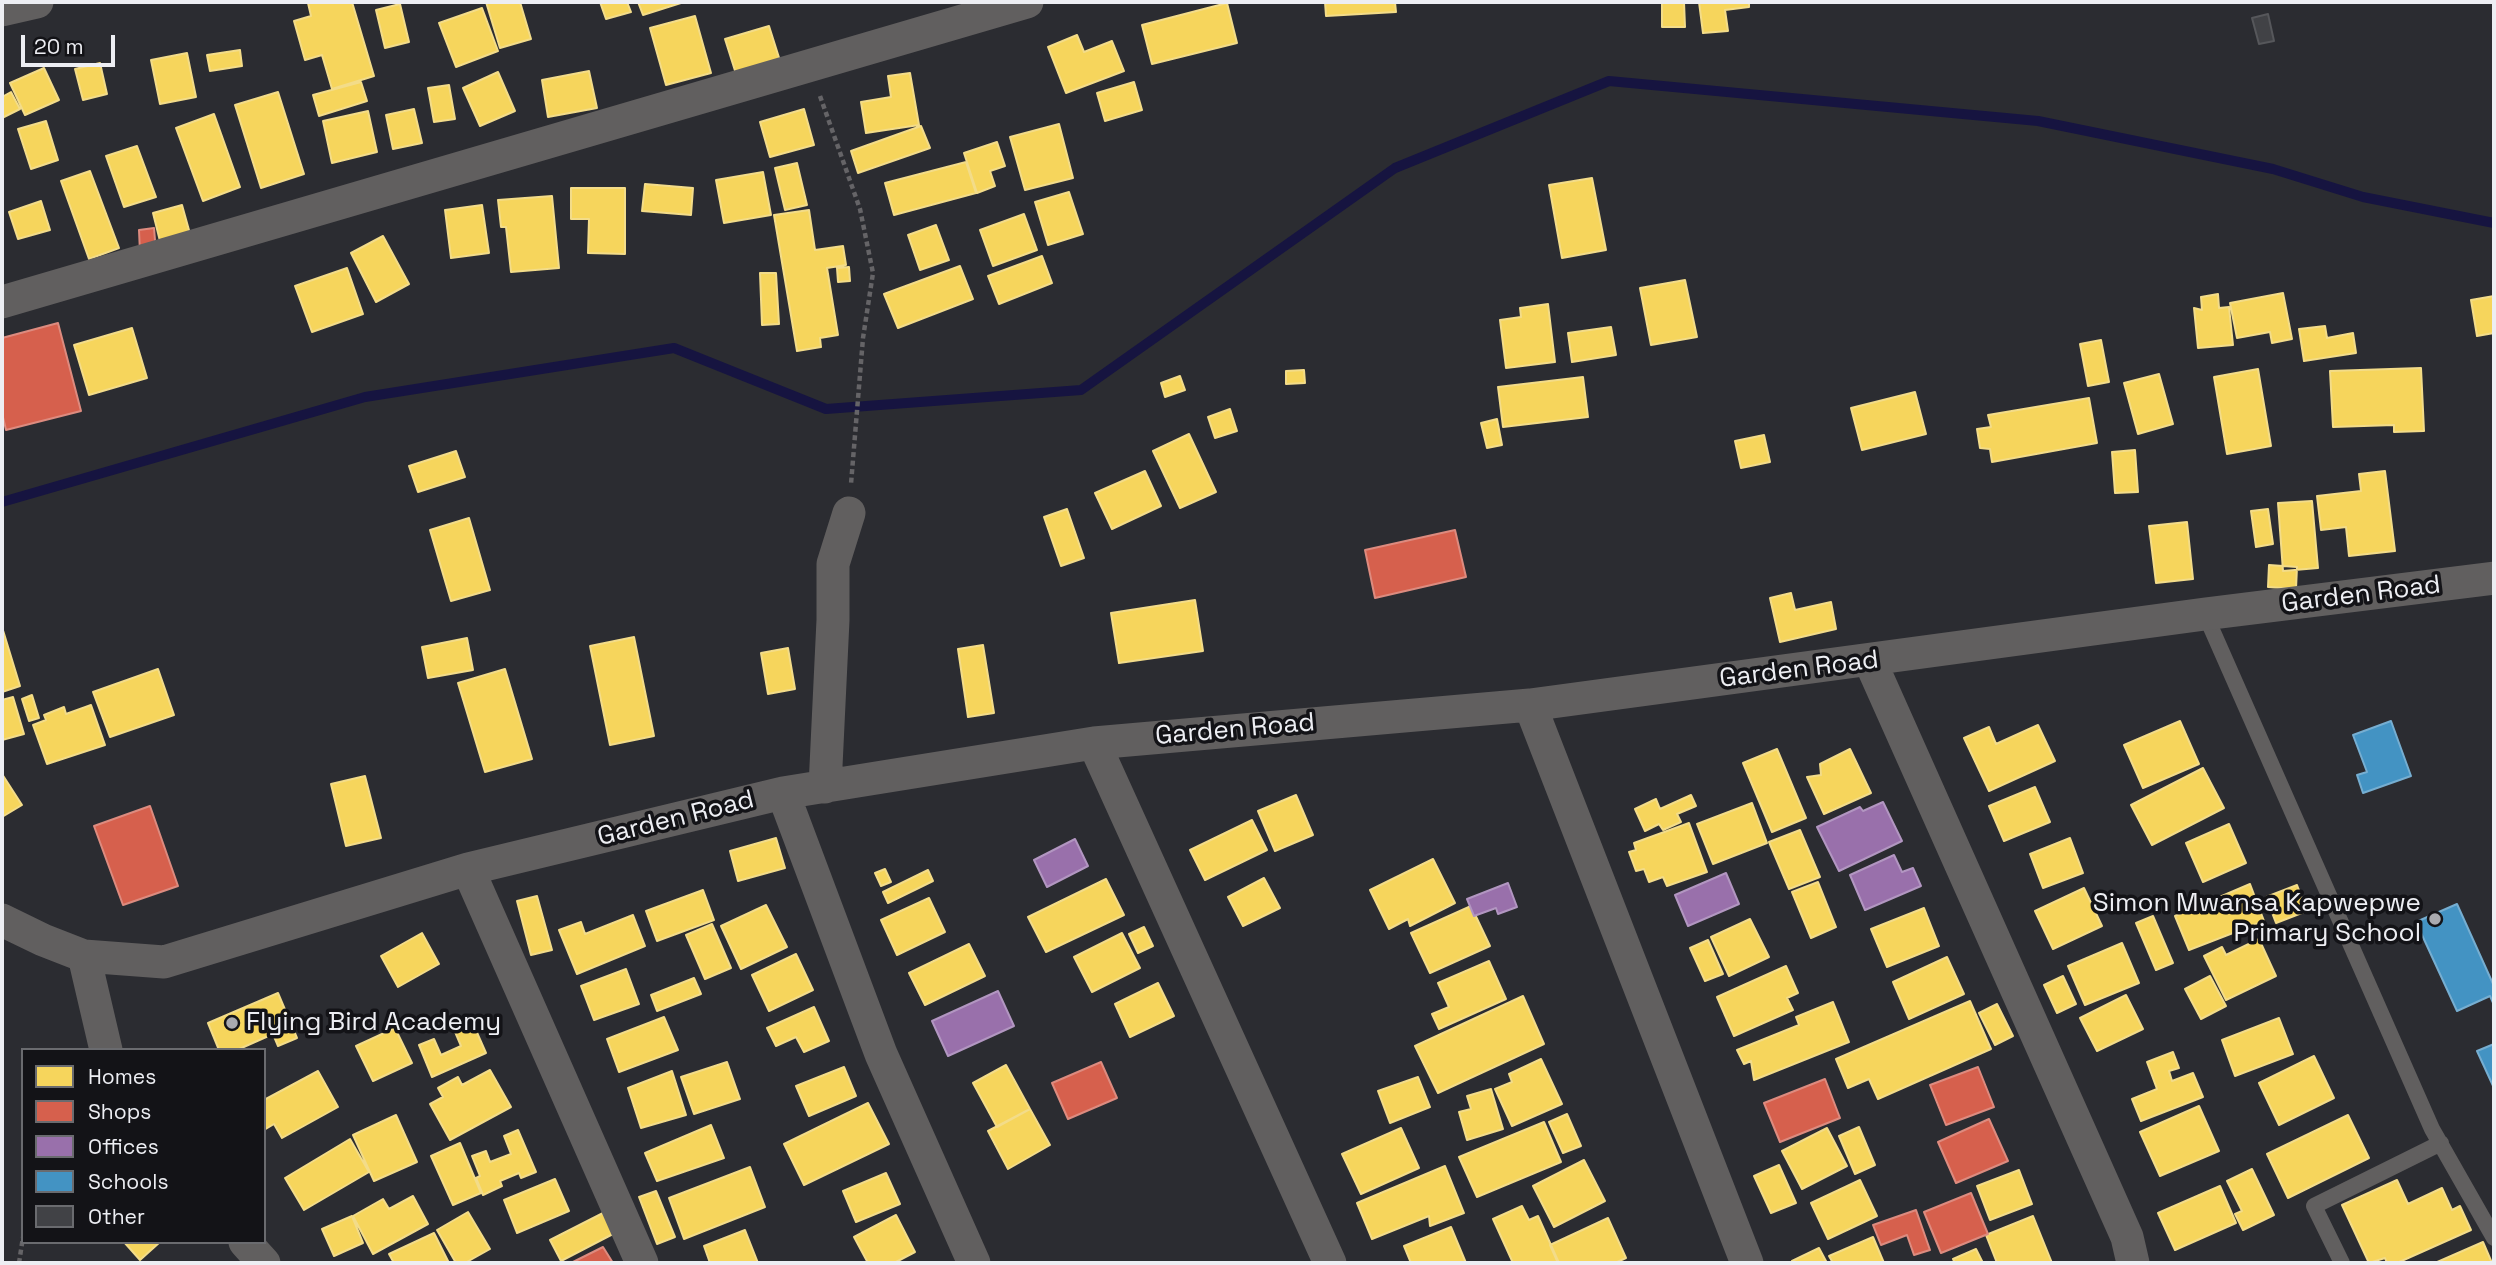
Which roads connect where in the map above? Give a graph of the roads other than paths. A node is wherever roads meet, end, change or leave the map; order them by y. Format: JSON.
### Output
{"nodes":[{"id":1,"x":37,"y":2,"type":"edge"},
{"id":2,"x":1027,"y":2,"type":"edge"},
{"id":3,"x":2,"y":10,"type":"edge"},
{"id":4,"x":2,"y":302,"type":"edge"},
{"id":5,"x":849,"y":513,"type":"road end"},
{"id":6,"x":2494,"y":578,"type":"edge"},
{"id":7,"x":2205,"y":614,"type":"junction"},
{"id":8,"x":1870,"y":661,"type":"junction"},
{"id":9,"x":1530,"y":705,"type":"junction"},
{"id":10,"x":1094,"y":743,"type":"junction"},
{"id":11,"x":825,"y":787,"type":"junction"},
{"id":12,"x":783,"y":793,"type":"junction"},
{"id":13,"x":468,"y":869,"type":"junction"},
{"id":14,"x":2,"y":920,"type":"edge"},
{"id":15,"x":83,"y":956,"type":"junction"},
{"id":16,"x":106,"y":1048,"type":"edge"},
{"id":17,"x":2441,"y":1143,"type":"junction"},
{"id":18,"x":2494,"y":1238,"type":"edge"},
{"id":19,"x":247,"y":1244,"type":"edge"},
{"id":20,"x":264,"y":1263,"type":"edge"},
{"id":21,"x":642,"y":1263,"type":"edge"},
{"id":22,"x":974,"y":1263,"type":"edge"},
{"id":23,"x":1330,"y":1263,"type":"edge"},
{"id":24,"x":1747,"y":1263,"type":"edge"},
{"id":25,"x":2133,"y":1263,"type":"edge"},
{"id":26,"x":2342,"y":1263,"type":"edge"}],
"edges":[{"from":1,"to":3,"type":"street"},
{"from":2,"to":4,"type":"street"},
{"from":5,"to":11,"type":"street"},
{"from":6,"to":7,"type":"street","name":"Garden Road"},
{"from":7,"to":8,"type":"street","name":"Garden Road"},
{"from":7,"to":17,"type":"lane"},
{"from":8,"to":9,"type":"street","name":"Garden Road"},
{"from":8,"to":25,"type":"street"},
{"from":9,"to":10,"type":"street","name":"Garden Road"},
{"from":9,"to":24,"type":"street"},
{"from":10,"to":11,"type":"street","name":"Garden Road"},
{"from":10,"to":23,"type":"street"},
{"from":11,"to":12,"type":"street","name":"Garden Road"},
{"from":12,"to":13,"type":"street","name":"Garden Road"},
{"from":12,"to":22,"type":"street"},
{"from":13,"to":15,"type":"street","name":"Garden Road"},
{"from":13,"to":21,"type":"street"},
{"from":14,"to":15,"type":"street","name":"Garden Road"},
{"from":15,"to":16,"type":"street"},
{"from":17,"to":18,"type":"lane"},
{"from":17,"to":26,"type":"lane"},
{"from":19,"to":20,"type":"street"}]}
